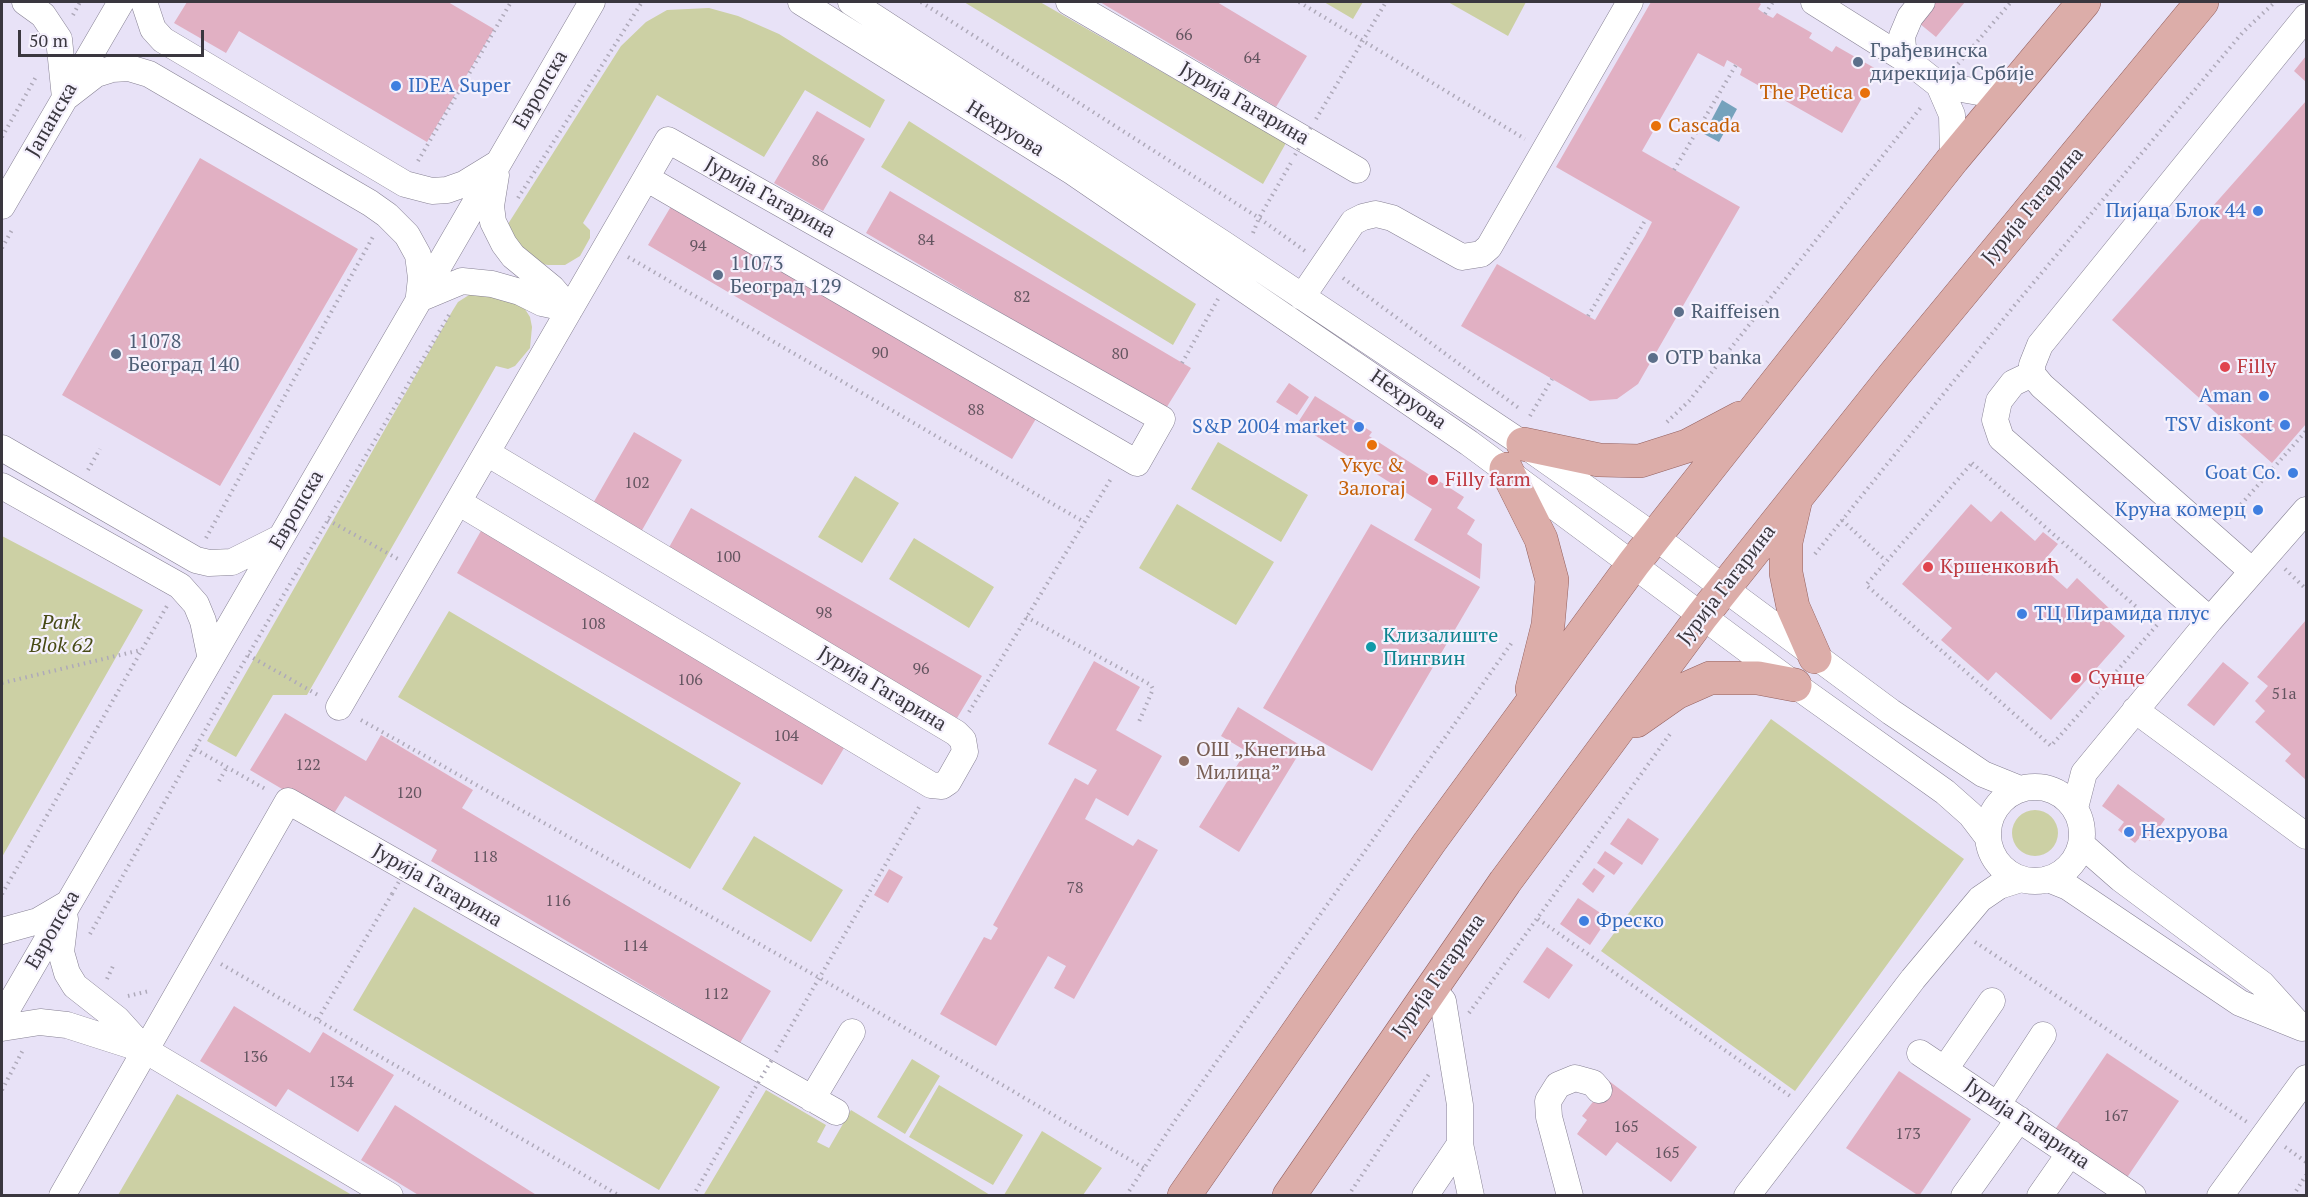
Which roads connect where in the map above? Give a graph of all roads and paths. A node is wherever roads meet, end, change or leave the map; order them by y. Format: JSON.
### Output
{"nodes":[{"id":1,"x":25,"y":2,"type":"edge"},
{"id":2,"x":121,"y":2,"type":"edge"},
{"id":3,"x":144,"y":2,"type":"edge"},
{"id":4,"x":511,"y":2,"type":"edge"},
{"id":5,"x":592,"y":2,"type":"edge"},
{"id":6,"x":605,"y":2,"type":"edge"},
{"id":7,"x":642,"y":2,"type":"edge"},
{"id":8,"x":801,"y":2,"type":"edge"},
{"id":9,"x":851,"y":2,"type":"edge"},
{"id":10,"x":921,"y":2,"type":"edge"},
{"id":11,"x":1069,"y":2,"type":"edge"},
{"id":12,"x":1299,"y":2,"type":"edge"},
{"id":13,"x":1386,"y":2,"type":"edge"},
{"id":14,"x":1630,"y":2,"type":"edge"},
{"id":15,"x":1773,"y":2,"type":"edge"},
{"id":16,"x":1814,"y":2,"type":"edge"},
{"id":17,"x":1922,"y":2,"type":"edge"},
{"id":18,"x":2011,"y":2,"type":"edge"},
{"id":19,"x":2084,"y":2,"type":"edge"},
{"id":20,"x":2202,"y":2,"type":"edge"},
{"id":21,"x":2275,"y":2,"type":"edge"},
{"id":22,"x":1766,"y":14,"type":"dead end"},
{"id":23,"x":2307,"y":16,"type":"edge"},
{"id":24,"x":575,"y":30,"type":"junction"},
{"id":25,"x":1363,"y":40,"type":"junction"},
{"id":26,"x":1911,"y":63,"type":"junction"},
{"id":27,"x":1736,"y":65,"type":"dead end"},
{"id":28,"x":1939,"y":84,"type":"junction"},
{"id":29,"x":2012,"y":89,"type":"junction"},
{"id":30,"x":65,"y":98,"type":"junction"},
{"id":31,"x":1530,"y":141,"type":"dead end"},
{"id":32,"x":1953,"y":159,"type":"junction"},
{"id":33,"x":498,"y":163,"type":"junction"},
{"id":34,"x":416,"y":164,"type":"dead end"},
{"id":35,"x":1357,"y":170,"type":"dead end"},
{"id":36,"x":1674,"y":170,"type":"dead end"},
{"id":37,"x":646,"y":178,"type":"junction"},
{"id":38,"x":2,"y":207,"type":"edge"},
{"id":39,"x":1259,"y":218,"type":"junction"},
{"id":40,"x":1646,"y":219,"type":"dead end"},
{"id":41,"x":497,"y":231,"type":"junction"},
{"id":42,"x":375,"y":235,"type":"dead end"},
{"id":43,"x":607,"y":245,"type":"junction"},
{"id":44,"x":1324,"y":265,"type":"junction"},
{"id":45,"x":469,"y":282,"type":"junction"},
{"id":46,"x":1222,"y":292,"type":"dead end"},
{"id":47,"x":1302,"y":297,"type":"junction"},
{"id":48,"x":419,"y":299,"type":"junction"},
{"id":49,"x":570,"y":309,"type":"junction"},
{"id":50,"x":1588,"y":316,"type":"dead end"},
{"id":51,"x":1182,"y":363,"type":"dead end"},
{"id":52,"x":2032,"y":374,"type":"junction"},
{"id":53,"x":1552,"y":379,"type":"dead end"},
{"id":54,"x":1754,"y":409,"type":"junction"},
{"id":55,"x":1663,"y":425,"type":"dead end"},
{"id":56,"x":2307,"y":431,"type":"edge"},
{"id":57,"x":1524,"y":438,"type":"junction"},
{"id":58,"x":2,"y":448,"type":"edge"},
{"id":59,"x":100,"y":449,"type":"dead end"},
{"id":60,"x":487,"y":453,"type":"junction"},
{"id":61,"x":1131,"y":459,"type":"junction"},
{"id":62,"x":78,"y":465,"type":"dead end"},
{"id":63,"x":88,"y":470,"type":"junction"},
{"id":64,"x":98,"y":476,"type":"dead end"},
{"id":65,"x":2,"y":486,"type":"edge"},
{"id":66,"x":1797,"y":495,"type":"junction"},
{"id":67,"x":458,"y":502,"type":"junction"},
{"id":68,"x":2307,"y":510,"type":"edge"},
{"id":69,"x":2229,"y":518,"type":"dead end"},
{"id":70,"x":328,"y":520,"type":"junction"},
{"id":71,"x":1842,"y":520,"type":"junction"},
{"id":72,"x":1084,"y":522,"type":"junction"},
{"id":73,"x":197,"y":533,"type":"dead end"},
{"id":74,"x":281,"y":537,"type":"junction"},
{"id":75,"x":1655,"y":537,"type":"junction"},
{"id":76,"x":1886,"y":561,"type":"junction"},
{"id":77,"x":1634,"y":563,"type":"junction"},
{"id":78,"x":418,"y":570,"type":"junction"},
{"id":79,"x":2252,"y":571,"type":"junction"},
{"id":80,"x":1788,"y":588,"type":"junction"},
{"id":81,"x":1723,"y":589,"type":"junction"},
{"id":82,"x":159,"y":598,"type":"dead end"},
{"id":83,"x":1702,"y":616,"type":"junction"},
{"id":84,"x":1026,"y":617,"type":"junction"},
{"id":85,"x":2210,"y":620,"type":"junction"},
{"id":86,"x":1514,"y":639,"type":"dead end"},
{"id":87,"x":142,"y":650,"type":"junction"},
{"id":88,"x":1955,"y":651,"type":"dead end"},
{"id":89,"x":248,"y":655,"type":"junction"},
{"id":90,"x":210,"y":656,"type":"junction"},
{"id":91,"x":1815,"y":657,"type":"junction"},
{"id":92,"x":1949,"y":658,"type":"junction"},
{"id":93,"x":2,"y":683,"type":"edge"},
{"id":94,"x":1795,"y":685,"type":"junction"},
{"id":95,"x":339,"y":707,"type":"junction"},
{"id":96,"x":2135,"y":710,"type":"junction"},
{"id":97,"x":1523,"y":713,"type":"junction"},
{"id":98,"x":1138,"y":724,"type":"dead end"},
{"id":99,"x":1676,"y":726,"type":"dead end"},
{"id":100,"x":956,"y":733,"type":"junction"},
{"id":101,"x":195,"y":749,"type":"junction"},
{"id":102,"x":1595,"y":759,"type":"junction"},
{"id":103,"x":226,"y":767,"type":"junction"},
{"id":104,"x":2085,"y":773,"type":"junction"},
{"id":105,"x":219,"y":781,"type":"dead end"},
{"id":106,"x":931,"y":785,"type":"junction"},
{"id":107,"x":2047,"y":788,"type":"junction"},
{"id":108,"x":2020,"y":789,"type":"junction"},
{"id":109,"x":288,"y":801,"type":"junction"},
{"id":110,"x":2075,"y":808,"type":"junction"},
{"id":111,"x":2307,"y":836,"type":"edge"},
{"id":112,"x":2081,"y":844,"type":"junction"},
{"id":113,"x":1990,"y":846,"type":"junction"},
{"id":114,"x":411,"y":861,"type":"dead end"},
{"id":115,"x":2021,"y":879,"type":"junction"},
{"id":116,"x":2048,"y":879,"type":"junction"},
{"id":117,"x":2,"y":894,"type":"edge"},
{"id":118,"x":1980,"y":898,"type":"junction"},
{"id":119,"x":68,"y":904,"type":"junction"},
{"id":120,"x":1538,"y":919,"type":"junction"},
{"id":121,"x":1955,"y":928,"type":"junction"},
{"id":122,"x":2,"y":931,"type":"edge"},
{"id":123,"x":201,"y":952,"type":"junction"},
{"id":124,"x":113,"y":966,"type":"dead end"},
{"id":125,"x":67,"y":973,"type":"junction"},
{"id":126,"x":818,"y":977,"type":"junction"},
{"id":127,"x":103,"y":986,"type":"dead end"},
{"id":128,"x":157,"y":986,"type":"dead end"},
{"id":129,"x":1431,"y":988,"type":"junction"},
{"id":130,"x":120,"y":996,"type":"dead end"},
{"id":131,"x":1992,"y":1000,"type":"dead end"},
{"id":132,"x":2,"y":1018,"type":"edge"},
{"id":133,"x":318,"y":1019,"type":"junction"},
{"id":134,"x":2,"y":1028,"type":"edge"},
{"id":135,"x":2304,"y":1030,"type":"edge"},
{"id":136,"x":852,"y":1032,"type":"dead end"},
{"id":137,"x":2043,"y":1035,"type":"dead end"},
{"id":138,"x":1450,"y":1043,"type":"junction"},
{"id":139,"x":26,"y":1045,"type":"dead end"},
{"id":140,"x":145,"y":1050,"type":"junction"},
{"id":141,"x":1920,"y":1053,"type":"dead end"},
{"id":142,"x":1945,"y":1069,"type":"junction"},
{"id":143,"x":2307,"y":1078,"type":"edge"},
{"id":144,"x":2,"y":1090,"type":"edge"},
{"id":145,"x":1599,"y":1090,"type":"dead end"},
{"id":146,"x":812,"y":1099,"type":"junction"},
{"id":147,"x":1998,"y":1104,"type":"junction"},
{"id":148,"x":1811,"y":1110,"type":"junction"},
{"id":149,"x":836,"y":1112,"type":"dead end"},
{"id":150,"x":2019,"y":1119,"type":"junction"},
{"id":151,"x":2264,"y":1133,"type":"junction"},
{"id":152,"x":1460,"y":1144,"type":"junction"},
{"id":153,"x":2070,"y":1153,"type":"junction"},
{"id":154,"x":2307,"y":1162,"type":"edge"},
{"id":155,"x":1144,"y":1168,"type":"junction"},
{"id":156,"x":2307,"y":1175,"type":"edge"},
{"id":157,"x":2120,"y":1192,"type":"edge"},
{"id":158,"x":62,"y":1196,"type":"edge"},
{"id":159,"x":390,"y":1196,"type":"edge"},
{"id":160,"x":620,"y":1196,"type":"edge"},
{"id":161,"x":693,"y":1196,"type":"edge"},
{"id":162,"x":1126,"y":1196,"type":"edge"},
{"id":163,"x":1184,"y":1196,"type":"edge"},
{"id":164,"x":1289,"y":1196,"type":"edge"},
{"id":165,"x":1348,"y":1196,"type":"edge"},
{"id":166,"x":1425,"y":1196,"type":"edge"},
{"id":167,"x":1471,"y":1196,"type":"edge"},
{"id":168,"x":1570,"y":1196,"type":"edge"},
{"id":169,"x":1747,"y":1196,"type":"edge"},
{"id":170,"x":1964,"y":1196,"type":"edge"},
{"id":171,"x":2040,"y":1196,"type":"edge"},
{"id":172,"x":2220,"y":1196,"type":"edge"},
{"id":173,"x":2293,"y":1196,"type":"edge"}],
"edges":[{"from":1,"to":30,"type":"street"},
{"from":2,"to":30,"type":"street","name":"Јапанска"},
{"from":3,"to":33,"type":"street"},
{"from":4,"to":34,"type":"path"},
{"from":5,"to":24,"type":"street","name":"Европска"},
{"from":6,"to":24,"type":"street"},
{"from":7,"to":41,"type":"path"},
{"from":8,"to":57,"type":"street","name":"Нехруова"},
{"from":9,"to":47,"type":"street","name":"Нехруова"},
{"from":10,"to":39,"type":"path"},
{"from":11,"to":35,"type":"street","name":"Јурија Гагарина"},
{"from":12,"to":25,"type":"path"},
{"from":13,"to":25,"type":"path"},
{"from":14,"to":44,"type":"street"},
{"from":15,"to":22,"type":"path"},
{"from":16,"to":26,"type":"street"},
{"from":17,"to":26,"type":"street"},
{"from":18,"to":28,"type":"path"},
{"from":19,"to":29,"type":"main road"},
{"from":20,"to":66,"type":"main road","name":"Јурија Гагарина"},
{"from":21,"to":71,"type":"path"},
{"from":23,"to":52,"type":"street"},
{"from":24,"to":33,"type":"street","name":"Европска"},
{"from":25,"to":31,"type":"path"},
{"from":25,"to":39,"type":"path","bridge":true},
{"from":26,"to":28,"type":"street"},
{"from":27,"to":36,"type":"path"},
{"from":28,"to":29,"type":"street"},
{"from":28,"to":32,"type":"street"},
{"from":28,"to":55,"type":"path"},
{"from":29,"to":32,"type":"main road"},
{"from":30,"to":38,"type":"street","name":"Јапанска"},
{"from":30,"to":48,"type":"street"},
{"from":32,"to":54,"type":"main road"},
{"from":33,"to":41,"type":"street"},
{"from":33,"to":48,"type":"street","name":"Европска"},
{"from":37,"to":43,"type":"street","name":"Јурија Гагарина"},
{"from":37,"to":61,"type":"street"},
{"from":37,"to":61,"type":"street","name":"Јурија Гагарина"},
{"from":39,"to":44,"type":"path"},
{"from":40,"to":50,"type":"path"},
{"from":41,"to":49,"type":"street"},
{"from":42,"to":73,"type":"path"},
{"from":43,"to":49,"type":"street","name":"Јурија Гагарина"},
{"from":43,"to":72,"type":"path"},
{"from":44,"to":47,"type":"street"},
{"from":44,"to":57,"type":"path"},
{"from":45,"to":48,"type":"street"},
{"from":45,"to":49,"type":"street"},
{"from":45,"to":70,"type":"path"},
{"from":46,"to":51,"type":"path"},
{"from":47,"to":57,"type":"street","name":"Нехруова"},
{"from":48,"to":74,"type":"street","name":"Европска"},
{"from":49,"to":60,"type":"street","name":"Јурија Гагарина"},
{"from":52,"to":79,"type":"street"},
{"from":52,"to":85,"type":"street"},
{"from":53,"to":57,"type":"path"},
{"from":54,"to":57,"type":"main road"},
{"from":54,"to":75,"type":"main road"},
{"from":56,"to":69,"type":"path"},
{"from":57,"to":75,"type":"street","name":"Нехруова"},
{"from":57,"to":77,"type":"street","name":"Нехруова"},
{"from":57,"to":97,"type":"main road"},
{"from":58,"to":74,"type":"street"},
{"from":59,"to":63,"type":"path"},
{"from":60,"to":67,"type":"street","name":"Јурија Гагарина"},
{"from":60,"to":100,"type":"street","name":"Јурија Гагарина"},
{"from":61,"to":72,"type":"path"},
{"from":62,"to":63,"type":"path"},
{"from":63,"to":64,"type":"path"},
{"from":65,"to":90,"type":"street"},
{"from":66,"to":80,"type":"main road"},
{"from":66,"to":81,"type":"main road","name":"Јурија Гагарина"},
{"from":67,"to":78,"type":"street","name":"Јурија Гагарина"},
{"from":67,"to":106,"type":"street"},
{"from":68,"to":79,"type":"street"},
{"from":70,"to":78,"type":"path"},
{"from":70,"to":89,"type":"path"},
{"from":71,"to":76,"type":"path"},
{"from":71,"to":80,"type":"path"},
{"from":72,"to":84,"type":"path"},
{"from":74,"to":90,"type":"street","name":"Европска"},
{"from":75,"to":77,"type":"main road"},
{"from":75,"to":81,"type":"street","name":"Нехруова"},
{"from":76,"to":92,"type":"path"},
{"from":76,"to":92,"type":"path"},
{"from":77,"to":83,"type":"street","name":"Нехруова"},
{"from":77,"to":97,"type":"main road"},
{"from":78,"to":95,"type":"street","name":"Јурија Гагарина"},
{"from":79,"to":85,"type":"street"},
{"from":80,"to":91,"type":"main road"},
{"from":81,"to":83,"type":"main road","name":"Јурија Гагарина"},
{"from":81,"to":91,"type":"street","name":"Нехруова"},
{"from":82,"to":87,"type":"path"},
{"from":83,"to":94,"type":"street","name":"Нехруова"},
{"from":83,"to":102,"type":"main road","name":"Јурија Гагарина"},
{"from":84,"to":98,"type":"path"},
{"from":84,"to":100,"type":"path"},
{"from":85,"to":96,"type":"street"},
{"from":86,"to":155,"type":"path"},
{"from":87,"to":93,"type":"path"},
{"from":87,"to":117,"type":"path"},
{"from":88,"to":92,"type":"path"},
{"from":89,"to":95,"type":"path"},
{"from":89,"to":101,"type":"path"},
{"from":90,"to":119,"type":"street","name":"Европска"},
{"from":91,"to":108,"type":"street","name":"Нехруова"},
{"from":94,"to":102,"type":"main road"},
{"from":94,"to":113,"type":"street","name":"Нехруова"},
{"from":95,"to":126,"type":"path"},
{"from":96,"to":104,"type":"street"},
{"from":96,"to":111,"type":"street"},
{"from":97,"to":163,"type":"main road"},
{"from":99,"to":120,"type":"path"},
{"from":100,"to":106,"type":"street","name":"Јурија Гагарина"},
{"from":101,"to":103,"type":"path"},
{"from":101,"to":125,"type":"path"},
{"from":102,"to":129,"type":"main road","name":"Јурија Гагарина"},
{"from":103,"to":105,"type":"path"},
{"from":103,"to":109,"type":"path"},
{"from":104,"to":107,"type":"street"},
{"from":104,"to":110,"type":"street"},
{"from":106,"to":126,"type":"path"},
{"from":107,"to":108,"type":"street"},
{"from":107,"to":110,"type":"street"},
{"from":108,"to":113,"type":"street"},
{"from":109,"to":123,"type":"street"},
{"from":109,"to":146,"type":"street","name":"Јурија Гагарина"},
{"from":110,"to":112,"type":"street"},
{"from":112,"to":116,"type":"street"},
{"from":112,"to":135,"type":"street"},
{"from":113,"to":115,"type":"street"},
{"from":113,"to":118,"type":"street"},
{"from":114,"to":133,"type":"path","bridge":true},
{"from":115,"to":116,"type":"street"},
{"from":115,"to":118,"type":"street"},
{"from":116,"to":135,"type":"street"},
{"from":118,"to":121,"type":"street"},
{"from":119,"to":122,"type":"street"},
{"from":119,"to":125,"type":"street"},
{"from":119,"to":132,"type":"street","name":"Европска"},
{"from":120,"to":138,"type":"path"},
{"from":120,"to":148,"type":"path"},
{"from":121,"to":148,"type":"street"},
{"from":121,"to":151,"type":"path"},
{"from":123,"to":133,"type":"path"},
{"from":123,"to":140,"type":"street"},
{"from":124,"to":127,"type":"path"},
{"from":125,"to":140,"type":"street"},
{"from":126,"to":155,"type":"path"},
{"from":126,"to":161,"type":"path","bridge":true},
{"from":128,"to":130,"type":"path"},
{"from":129,"to":138,"type":"street"},
{"from":129,"to":164,"type":"main road","name":"Јурија Гагарина"},
{"from":131,"to":142,"type":"street"},
{"from":133,"to":160,"type":"path"},
{"from":134,"to":140,"type":"street"},
{"from":136,"to":146,"type":"street"},
{"from":137,"to":147,"type":"street"},
{"from":138,"to":152,"type":"street"},
{"from":138,"to":165,"type":"path"},
{"from":139,"to":144,"type":"path"},
{"from":140,"to":158,"type":"street"},
{"from":140,"to":159,"type":"street"},
{"from":141,"to":142,"type":"street","name":"Јурија Гагарина"},
{"from":142,"to":147,"type":"street","name":"Јурија Гагарина"},
{"from":143,"to":151,"type":"street"},
{"from":145,"to":168,"type":"street"},
{"from":146,"to":149,"type":"street","name":"Јурија Гагарина"},
{"from":147,"to":150,"type":"street","name":"Јурија Гагарина"},
{"from":148,"to":169,"type":"street"},
{"from":150,"to":153,"type":"street","name":"Јурија Гагарина"},
{"from":150,"to":170,"type":"street"},
{"from":151,"to":154,"type":"path"},
{"from":151,"to":172,"type":"street"},
{"from":152,"to":166,"type":"street"},
{"from":152,"to":167,"type":"street"},
{"from":153,"to":157,"type":"street","name":"Јурија Гагарина"},
{"from":153,"to":171,"type":"street"},
{"from":155,"to":162,"type":"path"},
{"from":156,"to":173,"type":"path"}]}
